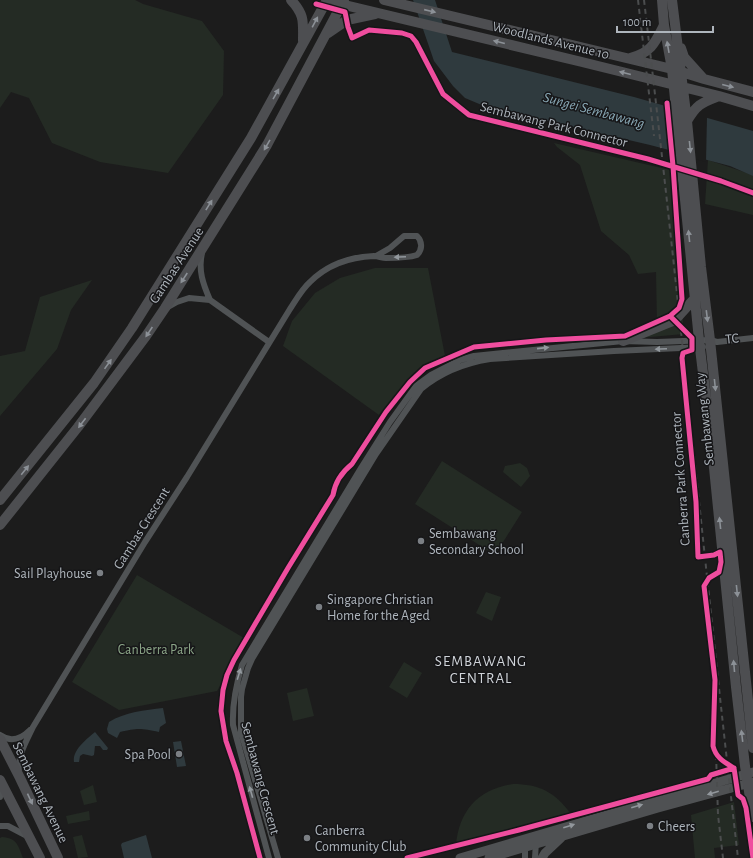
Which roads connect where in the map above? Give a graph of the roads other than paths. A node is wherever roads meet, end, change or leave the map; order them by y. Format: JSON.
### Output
{"nodes":[{"id":1,"x":291,"y":0,"type":"edge"},
{"id":2,"x":326,"y":0,"type":"edge"},
{"id":3,"x":662,"y":0,"type":"edge"},
{"id":4,"x":672,"y":0,"type":"edge"},
{"id":5,"x":389,"y":1,"type":"edge"},
{"id":6,"x":342,"y":2,"type":"edge"},
{"id":7,"x":377,"y":13,"type":"junction"},
{"id":8,"x":664,"y":25,"type":"junction"},
{"id":9,"x":324,"y":36,"type":"junction"},
{"id":10,"x":677,"y":39,"type":"junction"},
{"id":11,"x":303,"y":43,"type":"junction"},
{"id":12,"x":628,"y":58,"type":"junction"},
{"id":13,"x":676,"y":70,"type":"junction"},
{"id":14,"x":704,"y":80,"type":"junction"},
{"id":15,"x":678,"y":86,"type":"junction"},
{"id":16,"x":753,"y":92,"type":"edge"},
{"id":17,"x":719,"y":96,"type":"junction"},
{"id":18,"x":753,"y":106,"type":"edge"},
{"id":19,"x":681,"y":108,"type":"junction"},
{"id":20,"x":687,"y":121,"type":"junction"},
{"id":21,"x":688,"y":173,"type":"junction"},
{"id":22,"x":203,"y":248,"type":"junction"},
{"id":23,"x":376,"y":256,"type":"junction"},
{"id":24,"x":695,"y":298,"type":"junction"},
{"id":25,"x":210,"y":300,"type":"junction"},
{"id":26,"x":165,"y":308,"type":"junction"},
{"id":27,"x":753,"y":338,"type":"edge"},
{"id":28,"x":623,"y":341,"type":"junction"},
{"id":29,"x":269,"y":342,"type":"junction"},
{"id":30,"x":699,"y":343,"type":"junction"},
{"id":31,"x":713,"y":343,"type":"junction"},
{"id":32,"x":121,"y":345,"type":"junction"},
{"id":33,"x":132,"y":354,"type":"junction"},
{"id":34,"x":94,"y":383,"type":"junction"},
{"id":35,"x":105,"y":391,"type":"junction"},
{"id":36,"x":0,"y":500,"type":"edge"},
{"id":37,"x":0,"y":525,"type":"edge"},
{"id":38,"x":746,"y":672,"type":"junction"},
{"id":39,"x":736,"y":687,"type":"junction"},
{"id":40,"x":33,"y":727,"type":"junction"},
{"id":41,"x":0,"y":735,"type":"edge"},
{"id":42,"x":752,"y":738,"type":"edge"},
{"id":43,"x":0,"y":739,"type":"edge"},
{"id":44,"x":753,"y":748,"type":"edge"},
{"id":45,"x":20,"y":778,"type":"junction"},
{"id":46,"x":750,"y":778,"type":"edge"},
{"id":47,"x":0,"y":780,"type":"edge"},
{"id":48,"x":0,"y":797,"type":"edge"},
{"id":49,"x":753,"y":817,"type":"edge"},
{"id":50,"x":0,"y":826,"type":"edge"},
{"id":51,"x":562,"y":837,"type":"junction"},
{"id":52,"x":30,"y":838,"type":"junction"},
{"id":53,"x":536,"y":841,"type":"junction"},
{"id":54,"x":525,"y":844,"type":"junction"},
{"id":55,"x":40,"y":858,"type":"edge"},
{"id":56,"x":58,"y":858,"type":"edge"},
{"id":57,"x":270,"y":858,"type":"edge"},
{"id":58,"x":278,"y":858,"type":"edge"},
{"id":59,"x":460,"y":858,"type":"edge"},
{"id":60,"x":489,"y":858,"type":"edge"},
{"id":61,"x":525,"y":858,"type":"edge"},
{"id":62,"x":535,"y":858,"type":"edge"},
{"id":63,"x":542,"y":858,"type":"edge"}],
"edges":[{"from":1,"to":11,"type":"main road"},
{"from":2,"to":6,"type":"main road","name":"Woodlands Avenue 10"},
{"from":11,"to":2,"type":"main road","name":"Gambas Avenue","one_way":true},
{"from":3,"to":8,"type":"main road"},
{"from":4,"to":10,"type":"main road"},
{"from":5,"to":12,"type":"main road","name":"Woodlands Avenue 10","one_way":true},
{"from":6,"to":7,"type":"main road","name":"Woodlands Avenue 10"},
{"from":6,"to":9,"type":"main road","name":"Gambas Avenue"},
{"from":7,"to":9,"type":"main road"},
{"from":15,"to":7,"type":"main road","name":"Woodlands Avenue 10","one_way":true},
{"from":8,"to":12,"type":"main road"},
{"from":13,"to":8,"type":"main road","one_way":true},
{"from":9,"to":22,"type":"main road","name":"Gambas Avenue","one_way":true},
{"from":10,"to":13,"type":"main road"},
{"from":10,"to":14,"type":"main road"},
{"from":32,"to":11,"type":"main road","name":"Gambas Avenue","one_way":true},
{"from":12,"to":13,"type":"main road","name":"Woodlands Avenue 10"},
{"from":13,"to":14,"type":"main road","name":"Woodlands Avenue 10"},
{"from":13,"to":15,"type":"main road","name":"Sembawang Way"},
{"from":14,"to":16,"type":"main road","name":"Woodlands Avenue 10","one_way":true},
{"from":15,"to":17,"type":"main road","name":"Woodlands Avenue 10"},
{"from":15,"to":19,"type":"main road","name":"Sembawang Way"},
{"from":17,"to":18,"type":"main road","name":"Woodlands Avenue 10"},
{"from":17,"to":20,"type":"main road"},
{"from":19,"to":20,"type":"main road","name":"Sembawang Way"},
{"from":19,"to":21,"type":"main road","name":"Sembawang Way"},
{"from":20,"to":21,"type":"main road","name":"Sembawang Way","one_way":true},
{"from":24,"to":21,"type":"main road","name":"Sembawang Way","one_way":true},
{"from":21,"to":31,"type":"main road","name":"Sembawang Way","one_way":true},
{"from":22,"to":25,"type":"street"},
{"from":22,"to":26,"type":"main road","name":"Gambas Avenue","one_way":true},
{"from":23,"to":23,"type":"street","name":"Gambas Crescent","one_way":true},
{"from":23,"to":29,"type":"street","name":"Gambas Crescent"},
{"from":24,"to":28,"type":"main road"},
{"from":24,"to":30,"type":"main road","name":"Sembawang Way"},
{"from":25,"to":26,"type":"street"},
{"from":25,"to":29,"type":"street"},
{"from":26,"to":33,"type":"main road","name":"Gambas Avenue","one_way":true},
{"from":27,"to":31,"type":"street","name":"Sembawang Crescent"},
{"from":28,"to":30,"type":"street","name":"Sembawang Crescent"},
{"from":57,"to":28,"type":"street","name":"Sembawang Crescent","one_way":true},
{"from":29,"to":40,"type":"street","name":"Gambas Crescent"},
{"from":30,"to":31,"type":"street","name":"Sembawang Crescent"},
{"from":39,"to":30,"type":"main road","name":"Sembawang Way","one_way":true},
{"from":30,"to":58,"type":"street","name":"Sembawang Crescent","one_way":true},
{"from":31,"to":38,"type":"main road","name":"Sembawang Way","one_way":true},
{"from":32,"to":33,"type":"main road"},
{"from":34,"to":32,"type":"main road","name":"Gambas Avenue","one_way":true},
{"from":33,"to":35,"type":"main road","name":"Gambas Avenue"},
{"from":34,"to":35,"type":"main road"},
{"from":36,"to":34,"type":"main road","name":"Gambas Avenue","one_way":true},
{"from":35,"to":37,"type":"main road","name":"Gambas Avenue","one_way":true},
{"from":38,"to":39,"type":"main road"},
{"from":38,"to":42,"type":"main road","name":"Sembawang Way"},
{"from":46,"to":39,"type":"main road","name":"Sembawang Way","one_way":true},
{"from":40,"to":41,"type":"street","name":"Gambas Crescent"},
{"from":40,"to":45,"type":"street","name":"Gambas Crescent"},
{"from":42,"to":44,"type":"main road","name":"Sembawang Way"},
{"from":43,"to":45,"type":"main road","name":"Sembawang Avenue"},
{"from":45,"to":56,"type":"main road","name":"Sembawang Avenue","one_way":true},
{"from":46,"to":49,"type":"main road","name":"Sembawang Way"},
{"from":46,"to":51,"type":"main road","one_way":true},
{"from":53,"to":46,"type":"main road","one_way":true},
{"from":47,"to":48,"type":"street"},
{"from":47,"to":52,"type":"main road"},
{"from":50,"to":52,"type":"street"},
{"from":51,"to":53,"type":"main road"},
{"from":51,"to":63,"type":"main road"},
{"from":52,"to":55,"type":"main road"},
{"from":53,"to":54,"type":"main road"},
{"from":53,"to":62,"type":"street"},
{"from":54,"to":59,"type":"main road"},
{"from":54,"to":60,"type":"main road"},
{"from":54,"to":61,"type":"street"}]}
